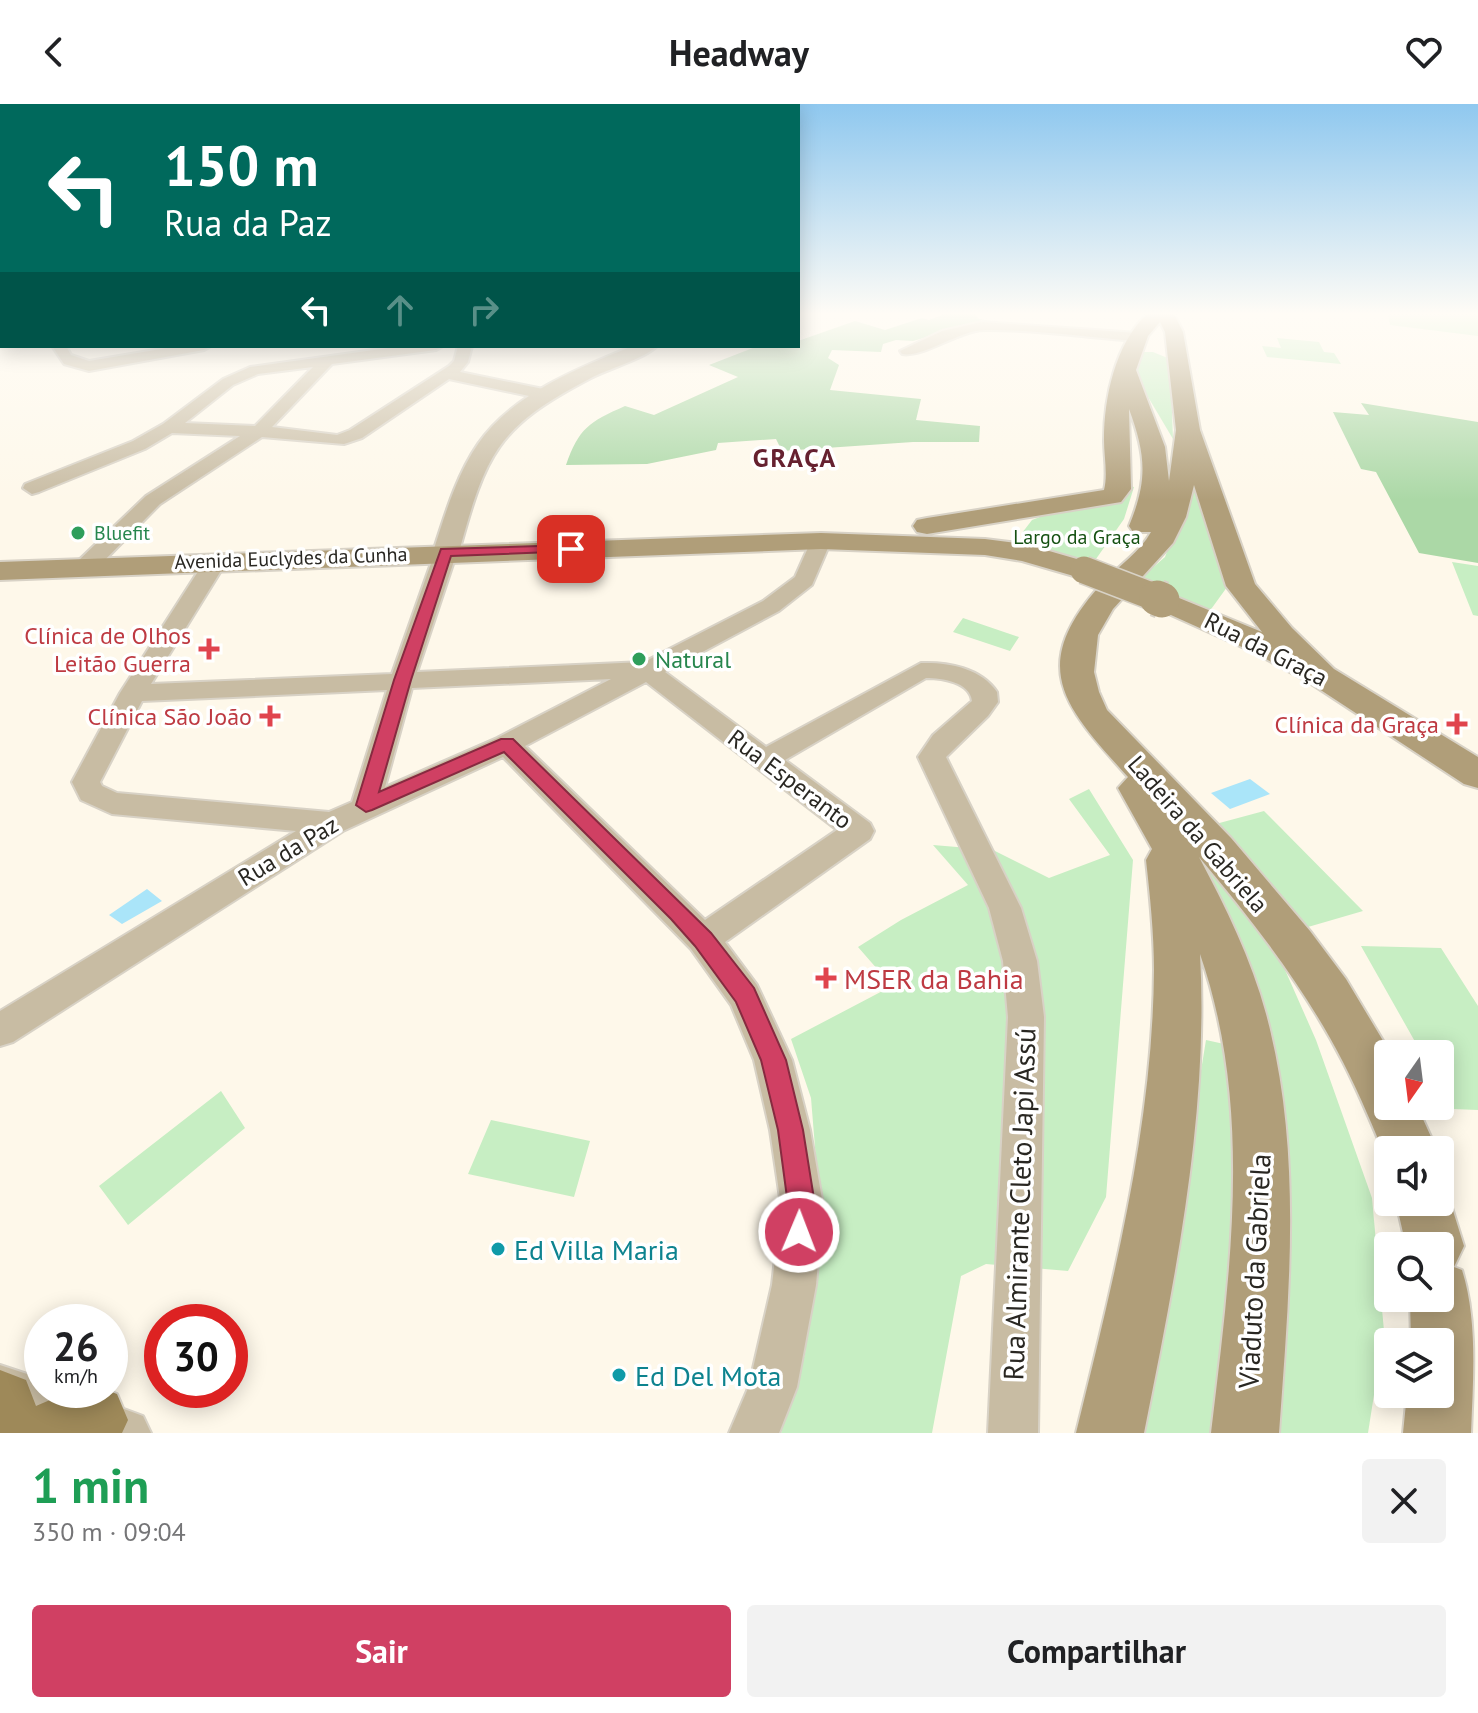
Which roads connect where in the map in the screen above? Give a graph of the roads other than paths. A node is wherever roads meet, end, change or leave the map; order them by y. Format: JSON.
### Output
{"nodes":[{"id":1,"x":240,"y":376,"type":"edge"},
{"id":2,"x":312,"y":376,"type":"edge"},
{"id":3,"x":445,"y":376,"type":"edge"},
{"id":4,"x":458,"y":376,"type":"edge"},
{"id":5,"x":587,"y":376,"type":"edge"},
{"id":6,"x":1128,"y":376,"type":"edge"},
{"id":7,"x":1140,"y":376,"type":"edge"},
{"id":8,"x":1181,"y":376,"type":"edge"},
{"id":9,"x":548,"y":395,"type":"junction"},
{"id":10,"x":169,"y":428,"type":"junction"},
{"id":11,"x":1188,"y":430,"type":"junction"},
{"id":12,"x":259,"y":431,"type":"junction"},
{"id":13,"x":32,"y":488,"type":"dead end"},
{"id":14,"x":1026,"y":512,"type":"junction"},
{"id":15,"x":821,"y":541,"type":"junction"},
{"id":16,"x":446,"y":552,"type":"junction"},
{"id":17,"x":1025,"y":553,"type":"junction"},
{"id":18,"x":216,"y":561,"type":"junction"},
{"id":19,"x":85,"y":567,"type":"junction"},
{"id":20,"x":1135,"y":568,"type":"junction"},
{"id":21,"x":0,"y":571,"type":"edge"},
{"id":22,"x":1241,"y":586,"type":"junction"},
{"id":23,"x":1214,"y":622,"type":"junction"},
{"id":24,"x":646,"y":670,"type":"junction"},
{"id":25,"x":1322,"y":676,"type":"junction"},
{"id":26,"x":402,"y":680,"type":"junction"},
{"id":27,"x":133,"y":693,"type":"junction"},
{"id":28,"x":1092,"y":715,"type":"junction"},
{"id":29,"x":507,"y":744,"type":"junction"},
{"id":30,"x":764,"y":760,"type":"junction"},
{"id":31,"x":1478,"y":775,"type":"edge"},
{"id":32,"x":366,"y":805,"type":"junction"},
{"id":33,"x":332,"y":823,"type":"junction"},
{"id":34,"x":1163,"y":829,"type":"junction"},
{"id":35,"x":703,"y":939,"type":"junction"},
{"id":36,"x":0,"y":1030,"type":"edge"},
{"id":37,"x":1374,"y":1075,"type":"edge"},
{"id":38,"x":0,"y":1389,"type":"edge"},
{"id":39,"x":1439,"y":1408,"type":"edge"},
{"id":40,"x":93,"y":1429,"type":"edge"},
{"id":41,"x":754,"y":1433,"type":"edge"},
{"id":42,"x":1013,"y":1433,"type":"edge"},
{"id":43,"x":1110,"y":1433,"type":"edge"},
{"id":44,"x":1245,"y":1433,"type":"edge"},
{"id":45,"x":1437,"y":1433,"type":"edge"}],
"edges":[{"from":1,"to":10,"type":"street"},
{"from":2,"to":12,"type":"street"},
{"from":3,"to":12,"type":"street"},
{"from":4,"to":9,"type":"street"},
{"from":5,"to":9,"type":"street"},
{"from":6,"to":14,"type":"main road"},
{"from":7,"to":20,"type":"main road"},
{"from":8,"to":11,"type":"main road"},
{"from":9,"to":16,"type":"street"},
{"from":10,"to":12,"type":"street"},
{"from":10,"to":13,"type":"street"},
{"from":11,"to":20,"type":"main road","name":"Ladeira da Gabriela"},
{"from":11,"to":22,"type":"main road"},
{"from":12,"to":19,"type":"street"},
{"from":14,"to":15,"type":"main road"},
{"from":14,"to":17,"type":"main road"},
{"from":15,"to":16,"type":"main road","name":"Avenida Euclydes da Cunha"},
{"from":15,"to":17,"type":"main road"},
{"from":15,"to":24,"type":"street","name":"Rua da Paz"},
{"from":16,"to":18,"type":"main road","name":"Avenida Euclydes da Cunha"},
{"from":16,"to":26,"type":"street"},
{"from":17,"to":23,"type":"main road","name":"Rua da Graça","bridge":true},
{"from":18,"to":19,"type":"main road","name":"Avenida Euclydes da Cunha"},
{"from":18,"to":27,"type":"street"},
{"from":19,"to":21,"type":"main road","name":"Avenida Euclydes da Cunha"},
{"from":20,"to":28,"type":"main road","name":"Ladeira da Gabriela"},
{"from":22,"to":23,"type":"main road"},
{"from":22,"to":25,"type":"main road"},
{"from":23,"to":25,"type":"main road","name":"Rua da Graça"},
{"from":24,"to":26,"type":"street"},
{"from":24,"to":29,"type":"street","name":"Rua da Paz"},
{"from":24,"to":30,"type":"street","name":"Rua Esperanto"},
{"from":25,"to":31,"type":"main road","name":"Rua da Graça"},
{"from":26,"to":27,"type":"street"},
{"from":26,"to":32,"type":"street"},
{"from":27,"to":33,"type":"street"},
{"from":28,"to":34,"type":"main road","name":"Viaduto da Gabriela"},
{"from":28,"to":37,"type":"main road","name":"Ladeira da Gabriela"},
{"from":29,"to":32,"type":"street","name":"Rua da Paz"},
{"from":29,"to":35,"type":"street"},
{"from":30,"to":35,"type":"street","name":"Rua Esperanto"},
{"from":30,"to":42,"type":"street","name":"Rua Almirante Cleto Japi Assú"},
{"from":32,"to":33,"type":"street","name":"Rua da Paz"},
{"from":33,"to":36,"type":"street","name":"Rua da Paz"},
{"from":34,"to":43,"type":"main road"},
{"from":34,"to":44,"type":"main road","name":"Viaduto da Gabriela"},
{"from":35,"to":41,"type":"street"},
{"from":38,"to":40,"type":"street"},
{"from":39,"to":45,"type":"main road"}]}
